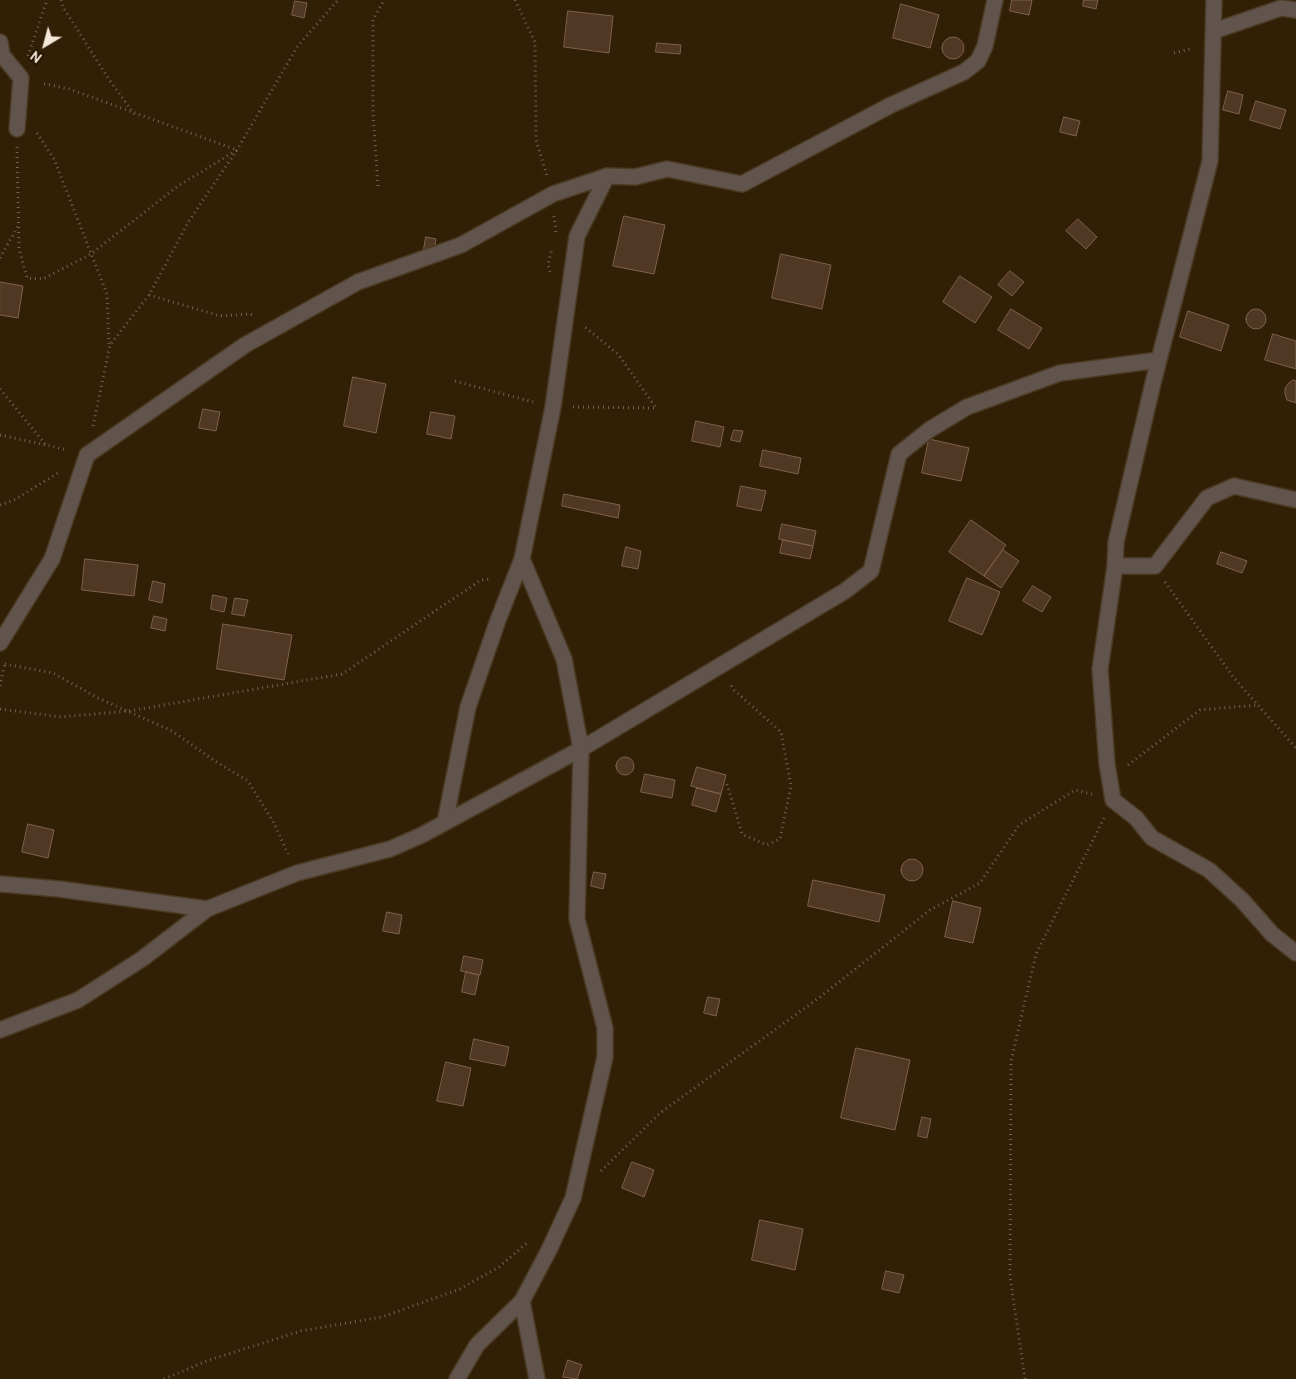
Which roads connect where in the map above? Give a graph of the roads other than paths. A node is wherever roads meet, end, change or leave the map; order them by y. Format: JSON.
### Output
{"nodes":[{"id":1,"x":995,"y":0,"type":"edge"},
{"id":2,"x":1214,"y":0,"type":"edge"},
{"id":3,"x":1296,"y":10,"type":"edge"},
{"id":4,"x":1214,"y":31,"type":"junction"},
{"id":5,"x":0,"y":42,"type":"edge"},
{"id":6,"x":16,"y":129,"type":"road end"},
{"id":7,"x":607,"y":176,"type":"junction"},
{"id":8,"x":1159,"y":360,"type":"junction"},
{"id":9,"x":1296,"y":500,"type":"edge"},
{"id":10,"x":522,"y":559,"type":"junction"},
{"id":11,"x":1115,"y":566,"type":"junction"},
{"id":12,"x":0,"y":642,"type":"edge"},
{"id":13,"x":581,"y":749,"type":"junction"},
{"id":14,"x":445,"y":822,"type":"junction"},
{"id":15,"x":0,"y":884,"type":"edge"},
{"id":16,"x":207,"y":909,"type":"junction"},
{"id":17,"x":1296,"y":953,"type":"edge"},
{"id":18,"x":0,"y":1030,"type":"edge"},
{"id":19,"x":522,"y":1301,"type":"junction"},
{"id":20,"x":457,"y":1379,"type":"edge"},
{"id":21,"x":537,"y":1379,"type":"edge"}],
"edges":[{"from":1,"to":7,"type":"street"},
{"from":2,"to":4,"type":"street"},
{"from":3,"to":4,"type":"street"},
{"from":4,"to":8,"type":"street"},
{"from":5,"to":6,"type":"street"},
{"from":7,"to":10,"type":"street"},
{"from":7,"to":12,"type":"street"},
{"from":8,"to":11,"type":"street"},
{"from":8,"to":13,"type":"street"},
{"from":9,"to":11,"type":"street"},
{"from":10,"to":13,"type":"street"},
{"from":10,"to":14,"type":"street"},
{"from":11,"to":17,"type":"street"},
{"from":13,"to":14,"type":"street"},
{"from":13,"to":19,"type":"street"},
{"from":14,"to":16,"type":"street"},
{"from":15,"to":16,"type":"street"},
{"from":16,"to":18,"type":"street"},
{"from":19,"to":20,"type":"street"},
{"from":19,"to":21,"type":"street"}]}
